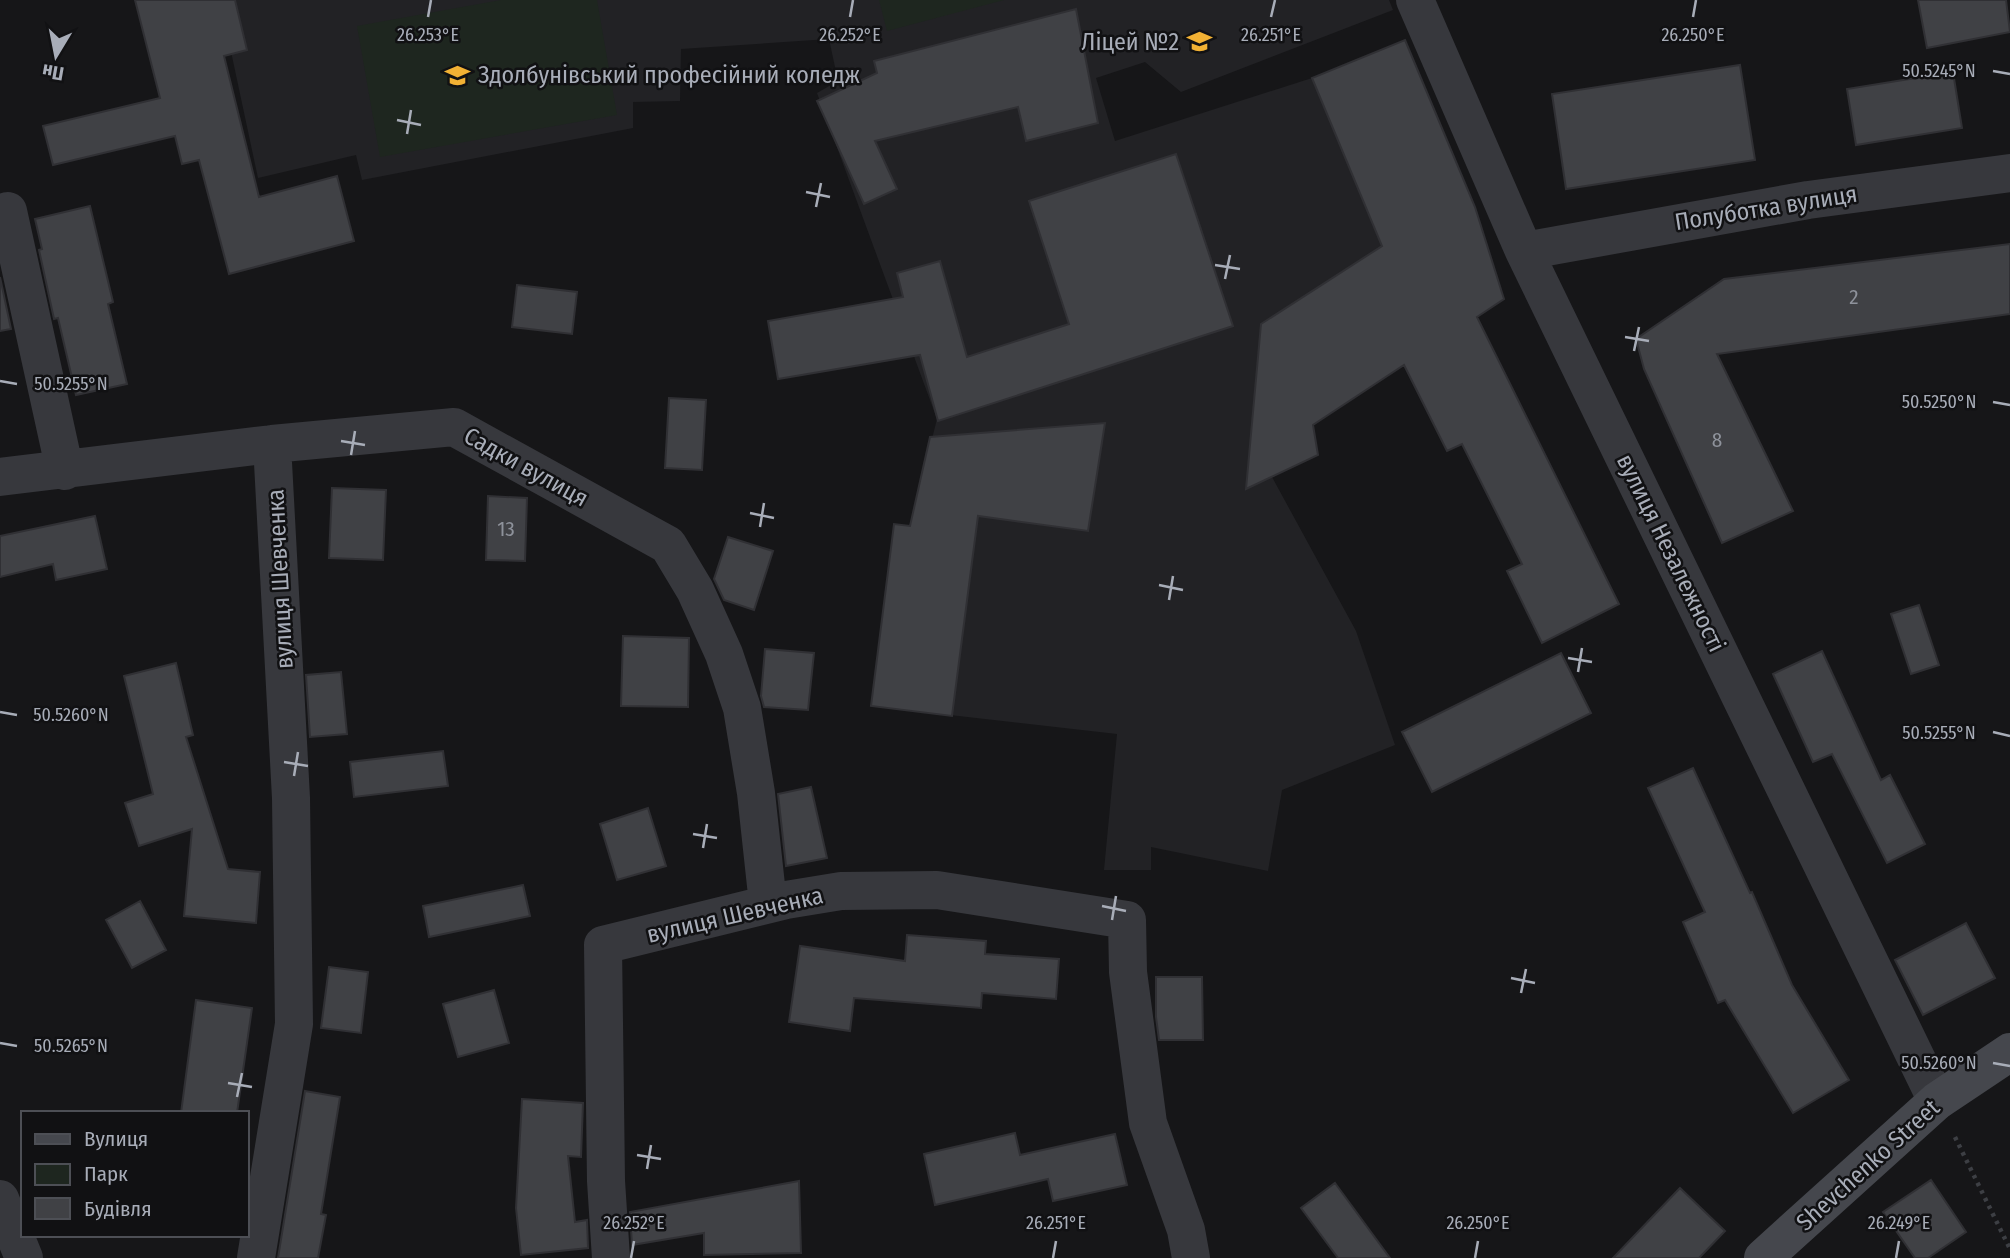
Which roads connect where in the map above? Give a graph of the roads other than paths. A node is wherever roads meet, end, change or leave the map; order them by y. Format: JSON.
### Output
{"nodes":[{"id":1,"x":1415,"y":0,"type":"edge"},
{"id":2,"x":2010,"y":173,"type":"edge"},
{"id":3,"x":0,"y":213,"type":"edge"},
{"id":4,"x":1524,"y":251,"type":"junction"},
{"id":5,"x":272,"y":444,"type":"junction"},
{"id":6,"x":65,"y":471,"type":"junction"},
{"id":7,"x":0,"y":477,"type":"edge"},
{"id":8,"x":768,"y":904,"type":"junction"},
{"id":9,"x":2010,"y":1052,"type":"edge"},
{"id":10,"x":1937,"y":1101,"type":"junction"},
{"id":11,"x":0,"y":1199,"type":"edge"},
{"id":12,"x":24,"y":1258,"type":"edge"},
{"id":13,"x":256,"y":1258,"type":"edge"},
{"id":14,"x":611,"y":1258,"type":"edge"},
{"id":15,"x":1191,"y":1258,"type":"edge"},
{"id":16,"x":1763,"y":1258,"type":"edge"}],
"edges":[{"from":1,"to":4,"type":"street","name":"вулиця Незалежності"},
{"from":2,"to":4,"type":"street","name":"Полуботка вулиця"},
{"from":3,"to":6,"type":"street"},
{"from":4,"to":10,"type":"street","name":"вулиця Незалежності"},
{"from":5,"to":6,"type":"street","name":"Садки вулиця"},
{"from":5,"to":8,"type":"street","name":"Садки вулиця"},
{"from":5,"to":13,"type":"street","name":"вулиця Шевченка"},
{"from":6,"to":7,"type":"street","name":"Садки вулиця"},
{"from":8,"to":14,"type":"street","name":"вулиця Шевченка"},
{"from":8,"to":15,"type":"street","name":"вулиця Шевченка"},
{"from":9,"to":10,"type":"main road","name":"Shevchenko Street"},
{"from":10,"to":16,"type":"main road","name":"Shevchenko Street"},
{"from":11,"to":12,"type":"street"}]}
